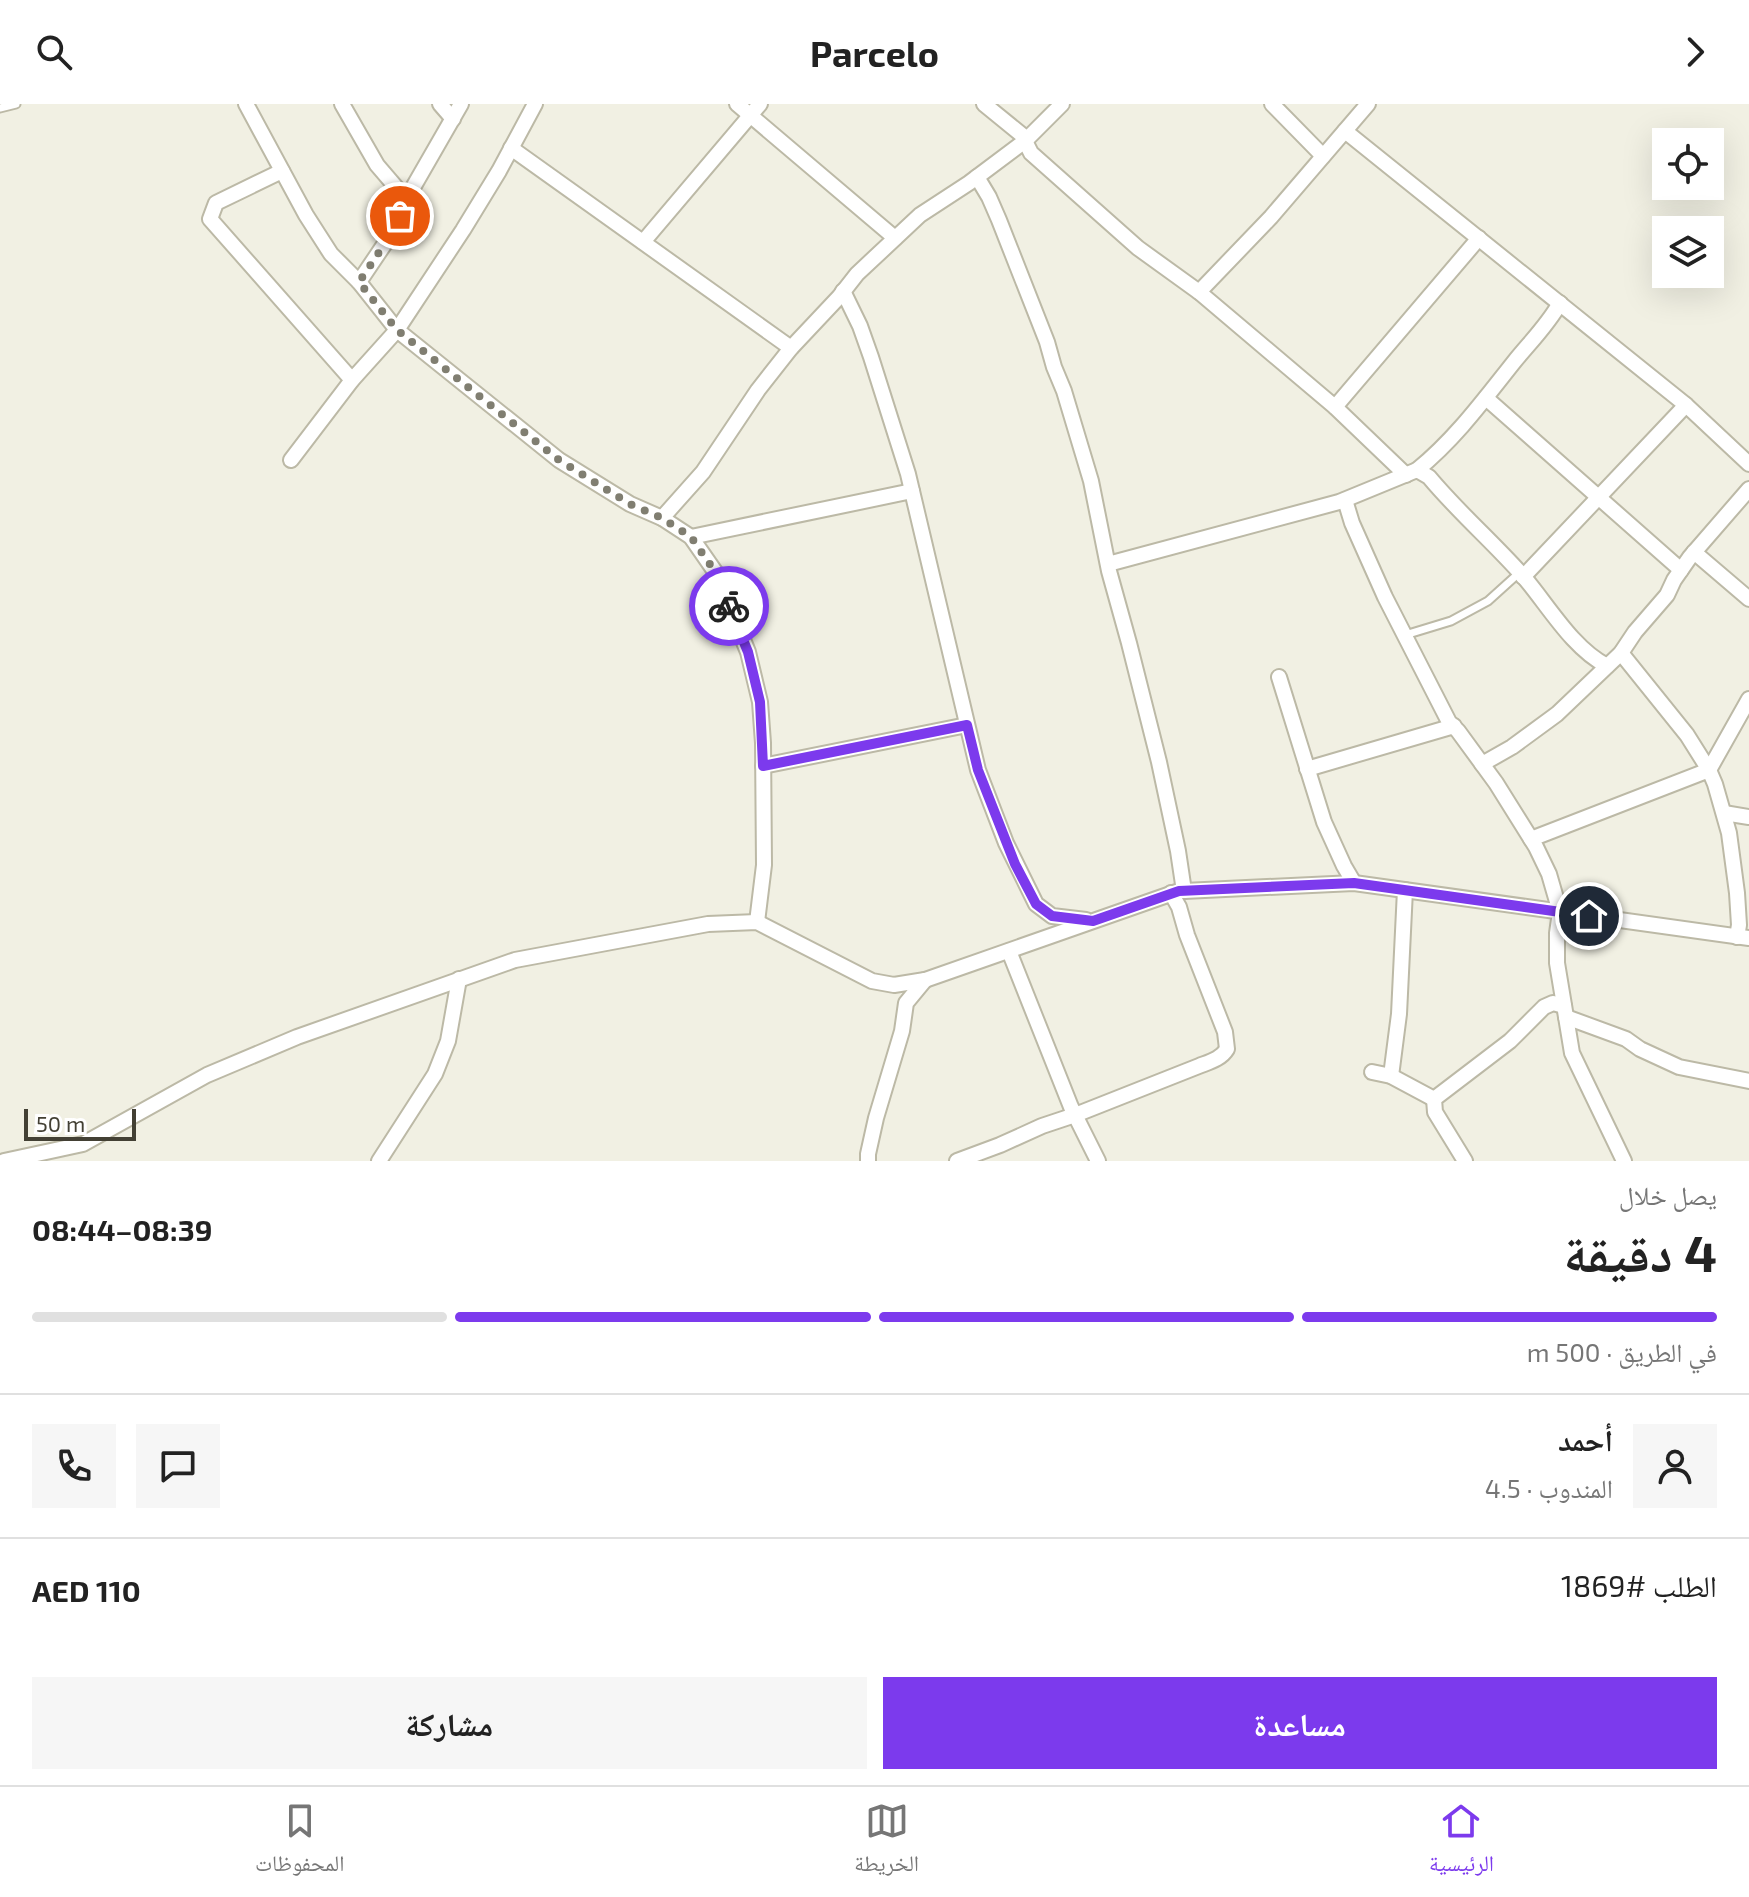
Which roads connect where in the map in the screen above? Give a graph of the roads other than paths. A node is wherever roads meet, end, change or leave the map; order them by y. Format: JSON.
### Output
{"nodes":[{"id":1,"x":16,"y":104,"type":"edge"},
{"id":2,"x":246,"y":104,"type":"edge"},
{"id":3,"x":342,"y":104,"type":"edge"},
{"id":4,"x":440,"y":104,"type":"edge"},
{"id":5,"x":461,"y":104,"type":"edge"},
{"id":6,"x":535,"y":104,"type":"edge"},
{"id":7,"x":737,"y":104,"type":"edge"},
{"id":8,"x":984,"y":104,"type":"edge"},
{"id":9,"x":1062,"y":104,"type":"edge"},
{"id":10,"x":1272,"y":104,"type":"edge"},
{"id":11,"x":1368,"y":104,"type":"edge"},
{"id":12,"x":0,"y":108,"type":"edge"},
{"id":13,"x":755,"y":110,"type":"edge"},
{"id":14,"x":453,"y":119,"type":"junction"},
{"id":15,"x":1345,"y":131,"type":"junction"},
{"id":16,"x":1025,"y":141,"type":"junction"},
{"id":17,"x":511,"y":148,"type":"junction"},
{"id":18,"x":1323,"y":156,"type":"junction"},
{"id":19,"x":282,"y":171,"type":"junction"},
{"id":20,"x":977,"y":177,"type":"junction"},
{"id":21,"x":407,"y":200,"type":"junction"},
{"id":22,"x":895,"y":238,"type":"junction"},
{"id":23,"x":1479,"y":238,"type":"junction"},
{"id":24,"x":643,"y":242,"type":"junction"},
{"id":25,"x":359,"y":282,"type":"junction"},
{"id":26,"x":843,"y":291,"type":"junction"},
{"id":27,"x":1199,"y":292,"type":"junction"},
{"id":28,"x":1560,"y":303,"type":"junction"},
{"id":29,"x":397,"y":330,"type":"junction"},
{"id":30,"x":791,"y":348,"type":"junction"},
{"id":31,"x":352,"y":380,"type":"junction"},
{"id":32,"x":1486,"y":398,"type":"junction"},
{"id":33,"x":1686,"y":405,"type":"junction"},
{"id":34,"x":1335,"y":407,"type":"junction"},
{"id":35,"x":291,"y":460,"type":"dead end"},
{"id":36,"x":1749,"y":464,"type":"edge"},
{"id":37,"x":1412,"y":473,"type":"junction"},
{"id":38,"x":1749,"y":489,"type":"edge"},
{"id":39,"x":912,"y":491,"type":"junction"},
{"id":40,"x":1599,"y":497,"type":"junction"},
{"id":41,"x":1345,"y":500,"type":"junction"},
{"id":42,"x":662,"y":518,"type":"junction"},
{"id":43,"x":691,"y":537,"type":"junction"},
{"id":44,"x":1694,"y":552,"type":"junction"},
{"id":45,"x":1108,"y":564,"type":"junction"},
{"id":46,"x":1681,"y":570,"type":"junction"},
{"id":47,"x":1521,"y":575,"type":"junction"},
{"id":48,"x":1749,"y":599,"type":"edge"},
{"id":49,"x":1405,"y":635,"type":"junction"},
{"id":50,"x":1621,"y":653,"type":"junction"},
{"id":51,"x":1607,"y":666,"type":"junction"},
{"id":52,"x":1279,"y":677,"type":"dead end"},
{"id":53,"x":1749,"y":699,"type":"edge"},
{"id":54,"x":967,"y":725,"type":"junction"},
{"id":55,"x":1454,"y":726,"type":"junction"},
{"id":56,"x":1482,"y":764,"type":"junction"},
{"id":57,"x":763,"y":766,"type":"junction"},
{"id":58,"x":1307,"y":769,"type":"junction"},
{"id":59,"x":1709,"y":770,"type":"junction"},
{"id":60,"x":1724,"y":813,"type":"junction"},
{"id":61,"x":1749,"y":817,"type":"edge"},
{"id":62,"x":1531,"y":839,"type":"junction"},
{"id":63,"x":1354,"y":883,"type":"junction"},
{"id":64,"x":1405,"y":890,"type":"junction"},
{"id":65,"x":1177,"y":892,"type":"junction"},
{"id":66,"x":1560,"y":912,"type":"junction"},
{"id":67,"x":1093,"y":921,"type":"junction"},
{"id":68,"x":757,"y":922,"type":"junction"},
{"id":69,"x":1743,"y":938,"type":"edge"},
{"id":70,"x":1009,"y":951,"type":"junction"},
{"id":71,"x":459,"y":979,"type":"junction"},
{"id":72,"x":925,"y":980,"type":"junction"},
{"id":73,"x":1565,"y":1012,"type":"junction"},
{"id":74,"x":1372,"y":1072,"type":"dead end"},
{"id":75,"x":1391,"y":1076,"type":"junction"},
{"id":76,"x":1749,"y":1081,"type":"edge"},
{"id":77,"x":1434,"y":1099,"type":"junction"},
{"id":78,"x":1075,"y":1115,"type":"junction"},
{"id":79,"x":4,"y":1161,"type":"edge"},
{"id":80,"x":379,"y":1161,"type":"edge"},
{"id":81,"x":868,"y":1161,"type":"edge"},
{"id":82,"x":957,"y":1161,"type":"edge"},
{"id":83,"x":1098,"y":1161,"type":"edge"},
{"id":84,"x":1465,"y":1161,"type":"edge"},
{"id":85,"x":1624,"y":1161,"type":"edge"}],
"edges":[{"from":1,"to":12,"type":"lane"},
{"from":2,"to":19,"type":"street"},
{"from":3,"to":21,"type":"street"},
{"from":4,"to":14,"type":"street"},
{"from":5,"to":14,"type":"street"},
{"from":6,"to":17,"type":"street"},
{"from":7,"to":13,"type":"street"},
{"from":8,"to":16,"type":"street"},
{"from":9,"to":16,"type":"street"},
{"from":10,"to":18,"type":"street"},
{"from":11,"to":15,"type":"street"},
{"from":13,"to":22,"type":"street"},
{"from":13,"to":24,"type":"street"},
{"from":14,"to":21,"type":"street"},
{"from":15,"to":18,"type":"street"},
{"from":15,"to":23,"type":"street"},
{"from":16,"to":20,"type":"street"},
{"from":16,"to":27,"type":"street"},
{"from":17,"to":24,"type":"street"},
{"from":17,"to":29,"type":"street"},
{"from":18,"to":27,"type":"street"},
{"from":19,"to":25,"type":"street"},
{"from":19,"to":31,"type":"street"},
{"from":20,"to":22,"type":"street"},
{"from":20,"to":45,"type":"street"},
{"from":21,"to":25,"type":"street"},
{"from":22,"to":26,"type":"street"},
{"from":23,"to":28,"type":"street"},
{"from":23,"to":34,"type":"street"},
{"from":24,"to":30,"type":"street"},
{"from":25,"to":29,"type":"street"},
{"from":26,"to":30,"type":"street"},
{"from":26,"to":39,"type":"street"},
{"from":27,"to":34,"type":"street"},
{"from":28,"to":32,"type":"street"},
{"from":28,"to":33,"type":"street"},
{"from":29,"to":31,"type":"street"},
{"from":29,"to":42,"type":"street"},
{"from":30,"to":42,"type":"street"},
{"from":31,"to":35,"type":"street"},
{"from":32,"to":37,"type":"street"},
{"from":32,"to":40,"type":"street"},
{"from":33,"to":36,"type":"street"},
{"from":33,"to":40,"type":"street"},
{"from":34,"to":37,"type":"street"},
{"from":37,"to":41,"type":"street"},
{"from":37,"to":47,"type":"street"},
{"from":38,"to":44,"type":"street"},
{"from":39,"to":43,"type":"street"},
{"from":39,"to":54,"type":"street"},
{"from":40,"to":46,"type":"street"},
{"from":40,"to":47,"type":"street"},
{"from":41,"to":45,"type":"street"},
{"from":41,"to":49,"type":"street"},
{"from":42,"to":43,"type":"street"},
{"from":43,"to":57,"type":"street"},
{"from":44,"to":46,"type":"street"},
{"from":44,"to":48,"type":"street"},
{"from":45,"to":65,"type":"street"},
{"from":46,"to":50,"type":"street"},
{"from":47,"to":49,"type":"lane"},
{"from":47,"to":51,"type":"street"},
{"from":49,"to":55,"type":"street"},
{"from":50,"to":51,"type":"street"},
{"from":50,"to":59,"type":"street"},
{"from":51,"to":56,"type":"street"},
{"from":52,"to":58,"type":"street"},
{"from":53,"to":59,"type":"street"},
{"from":54,"to":57,"type":"street"},
{"from":54,"to":67,"type":"street"},
{"from":55,"to":56,"type":"street"},
{"from":55,"to":58,"type":"street"},
{"from":56,"to":62,"type":"street"},
{"from":57,"to":68,"type":"street"},
{"from":58,"to":63,"type":"street"},
{"from":59,"to":60,"type":"street"},
{"from":59,"to":62,"type":"street"},
{"from":60,"to":61,"type":"street"},
{"from":60,"to":69,"type":"street"},
{"from":62,"to":66,"type":"street"},
{"from":63,"to":64,"type":"street"},
{"from":63,"to":65,"type":"street"},
{"from":64,"to":66,"type":"street"},
{"from":64,"to":75,"type":"street"},
{"from":65,"to":67,"type":"street"},
{"from":65,"to":78,"type":"street"},
{"from":66,"to":69,"type":"street"},
{"from":66,"to":73,"type":"street"},
{"from":67,"to":70,"type":"street"},
{"from":68,"to":71,"type":"street"},
{"from":68,"to":72,"type":"street"},
{"from":70,"to":72,"type":"street"},
{"from":70,"to":78,"type":"street"},
{"from":71,"to":79,"type":"street"},
{"from":71,"to":80,"type":"street"},
{"from":72,"to":81,"type":"street"},
{"from":73,"to":76,"type":"street"},
{"from":73,"to":77,"type":"street"},
{"from":73,"to":85,"type":"street"},
{"from":74,"to":75,"type":"street"},
{"from":75,"to":77,"type":"street"},
{"from":77,"to":84,"type":"street"},
{"from":78,"to":82,"type":"street"},
{"from":78,"to":83,"type":"street"}]}
